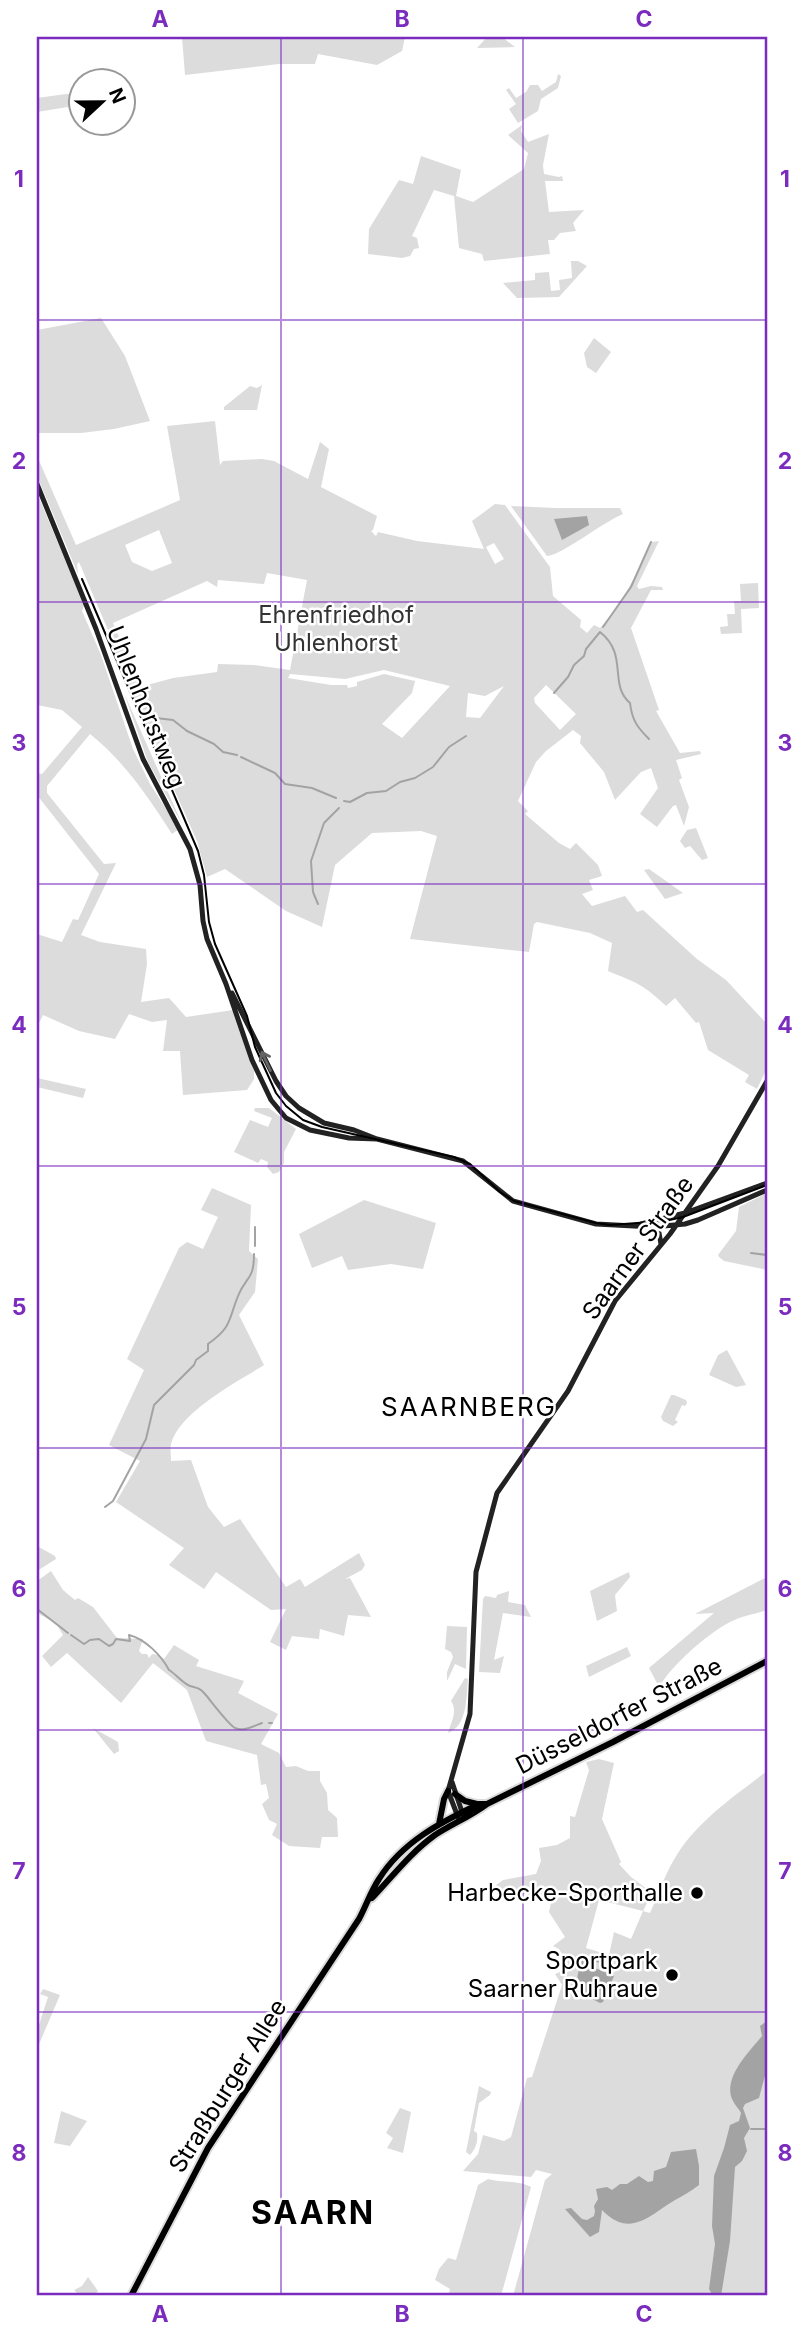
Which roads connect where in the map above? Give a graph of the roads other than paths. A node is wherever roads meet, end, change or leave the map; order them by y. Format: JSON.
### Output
{"nodes":[{"id":1,"x":37,"y":484,"type":"edge"},
{"id":2,"x":226,"y":984,"type":"junction"},
{"id":3,"x":767,"y":1081,"type":"edge"},
{"id":4,"x":377,"y":1139,"type":"junction"},
{"id":5,"x":767,"y":1183,"type":"edge"},
{"id":6,"x":767,"y":1190,"type":"edge"},
{"id":7,"x":685,"y":1213,"type":"junction"},
{"id":8,"x":631,"y":1225,"type":"junction"},
{"id":9,"x":676,"y":1225,"type":"junction"},
{"id":10,"x":653,"y":1227,"type":"junction"},
{"id":11,"x":661,"y":1244,"type":"junction"},
{"id":12,"x":767,"y":1661,"type":"edge"},
{"id":13,"x":452,"y":1792,"type":"junction"},
{"id":14,"x":483,"y":1804,"type":"junction"},
{"id":15,"x":461,"y":1816,"type":"junction"},
{"id":16,"x":439,"y":1824,"type":"junction"},
{"id":17,"x":368,"y":1902,"type":"junction"},
{"id":18,"x":131,"y":2296,"type":"edge"}],
"edges":[{"from":1,"to":2,"type":"main road","name":"Uhlenhorstweg"},
{"from":4,"to":2,"type":"main road","name":"Uhlenhorstweg","one_way":true},
{"from":2,"to":4,"type":"main road","name":"Uhlenhorstweg"},
{"from":3,"to":7,"type":"main road","name":"Saarner Straße"},
{"from":4,"to":8,"type":"main road"},
{"from":5,"to":7,"type":"main road"},
{"from":6,"to":9,"type":"main road"},
{"from":7,"to":8,"type":"main road"},
{"from":7,"to":9,"type":"main road","name":"Saarner Straße"},
{"from":8,"to":10,"type":"main road"},
{"from":9,"to":10,"type":"main road"},
{"from":9,"to":11,"type":"main road","name":"Saarner Straße"},
{"from":10,"to":11,"type":"main road"},
{"from":11,"to":13,"type":"main road","name":"Saarner Straße"},
{"from":12,"to":14,"type":"main road","name":"Düsseldorfer Straße"},
{"from":13,"to":14,"type":"main road"},
{"from":13,"to":15,"type":"main road"},
{"from":13,"to":16,"type":"main road"},
{"from":14,"to":15,"type":"main road","name":"Düsseldorfer Straße"},
{"from":15,"to":16,"type":"main road","name":"Straßburger Allee"},
{"from":15,"to":17,"type":"main road","name":"Straßburger Allee"},
{"from":16,"to":17,"type":"main road","name":"Straßburger Allee"},
{"from":17,"to":18,"type":"main road","name":"Straßburger Allee"}]}
